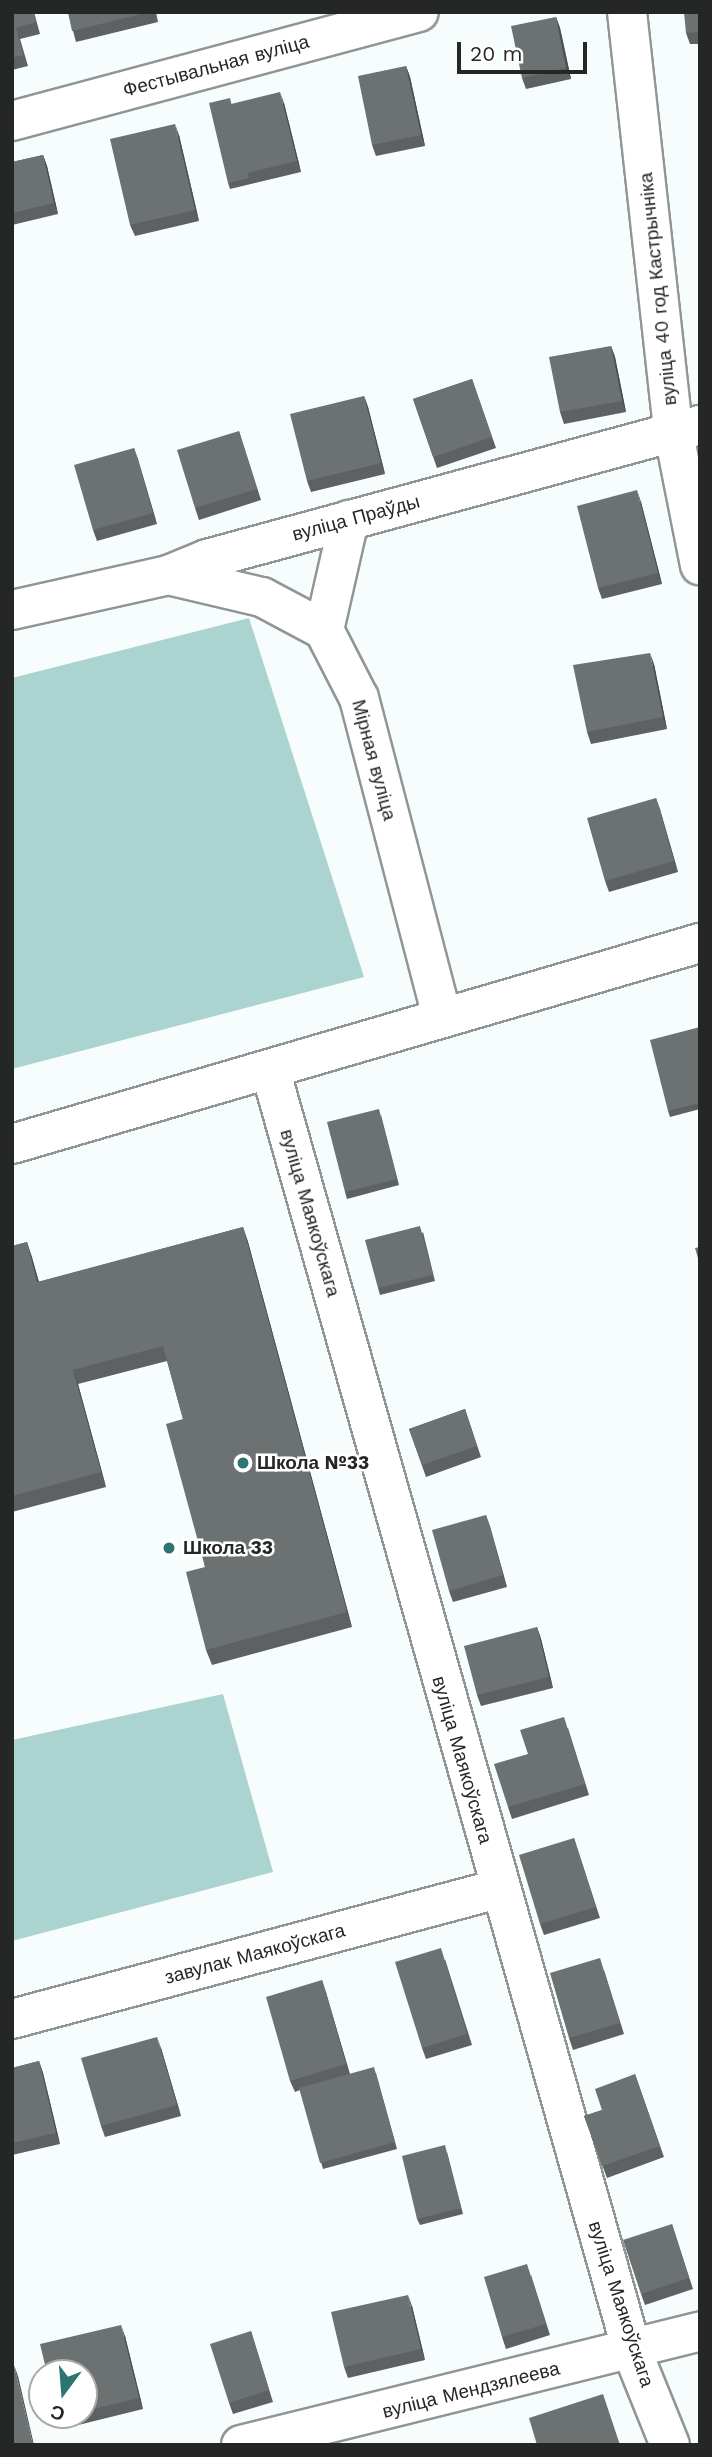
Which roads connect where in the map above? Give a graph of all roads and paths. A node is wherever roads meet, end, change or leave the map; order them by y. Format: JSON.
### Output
{"nodes":[{"id":1,"x":419,"y":12,"type":"edge"},
{"id":2,"x":627,"y":12,"type":"edge"},
{"id":3,"x":12,"y":121,"type":"edge"},
{"id":4,"x":687,"y":427,"type":"edge"},
{"id":5,"x":349,"y":520,"type":"junction"},
{"id":6,"x":700,"y":565,"type":"edge"},
{"id":7,"x":168,"y":575,"type":"junction"},
{"id":8,"x":12,"y":610,"type":"edge"},
{"id":9,"x":324,"y":630,"type":"junction"},
{"id":10,"x":700,"y":943,"type":"edge"},
{"id":11,"x":442,"y":1016,"type":"junction"},
{"id":12,"x":270,"y":1069,"type":"junction"},
{"id":13,"x":12,"y":1144,"type":"edge"},
{"id":14,"x":498,"y":1889,"type":"junction"},
{"id":15,"x":12,"y":2019,"type":"edge"},
{"id":16,"x":700,"y":2331,"type":"edge"},
{"id":17,"x":632,"y":2351,"type":"junction"},
{"id":18,"x":241,"y":2445,"type":"edge"},
{"id":19,"x":670,"y":2445,"type":"edge"}],
"edges":[{"from":1,"to":3,"type":"street","name":"Фестывальная вуліца"},
{"from":2,"to":4,"type":"street","name":"вуліца 40 год Кастрычніка"},
{"from":4,"to":5,"type":"street","name":"вуліца Праўды"},
{"from":4,"to":6,"type":"street","name":"вуліца 40 год Кастрычніка"},
{"from":5,"to":7,"type":"street","name":"вуліца Праўды"},
{"from":5,"to":9,"type":"street"},
{"from":7,"to":8,"type":"street","name":"вуліца Праўды"},
{"from":7,"to":9,"type":"street"},
{"from":9,"to":11,"type":"street","name":"Мірная вуліца"},
{"from":10,"to":11,"type":"street"},
{"from":11,"to":12,"type":"street"},
{"from":12,"to":13,"type":"street"},
{"from":12,"to":14,"type":"street","name":"вуліца Маякоўскага"},
{"from":14,"to":15,"type":"street","name":"завулак Маякоўскага"},
{"from":14,"to":17,"type":"street","name":"вуліца Маякоўскага"},
{"from":16,"to":17,"type":"street","name":"вуліца Мендзялеева"},
{"from":17,"to":18,"type":"street","name":"вуліца Мендзялеева"},
{"from":17,"to":19,"type":"street","name":"вуліца Маякоўскага"}]}
